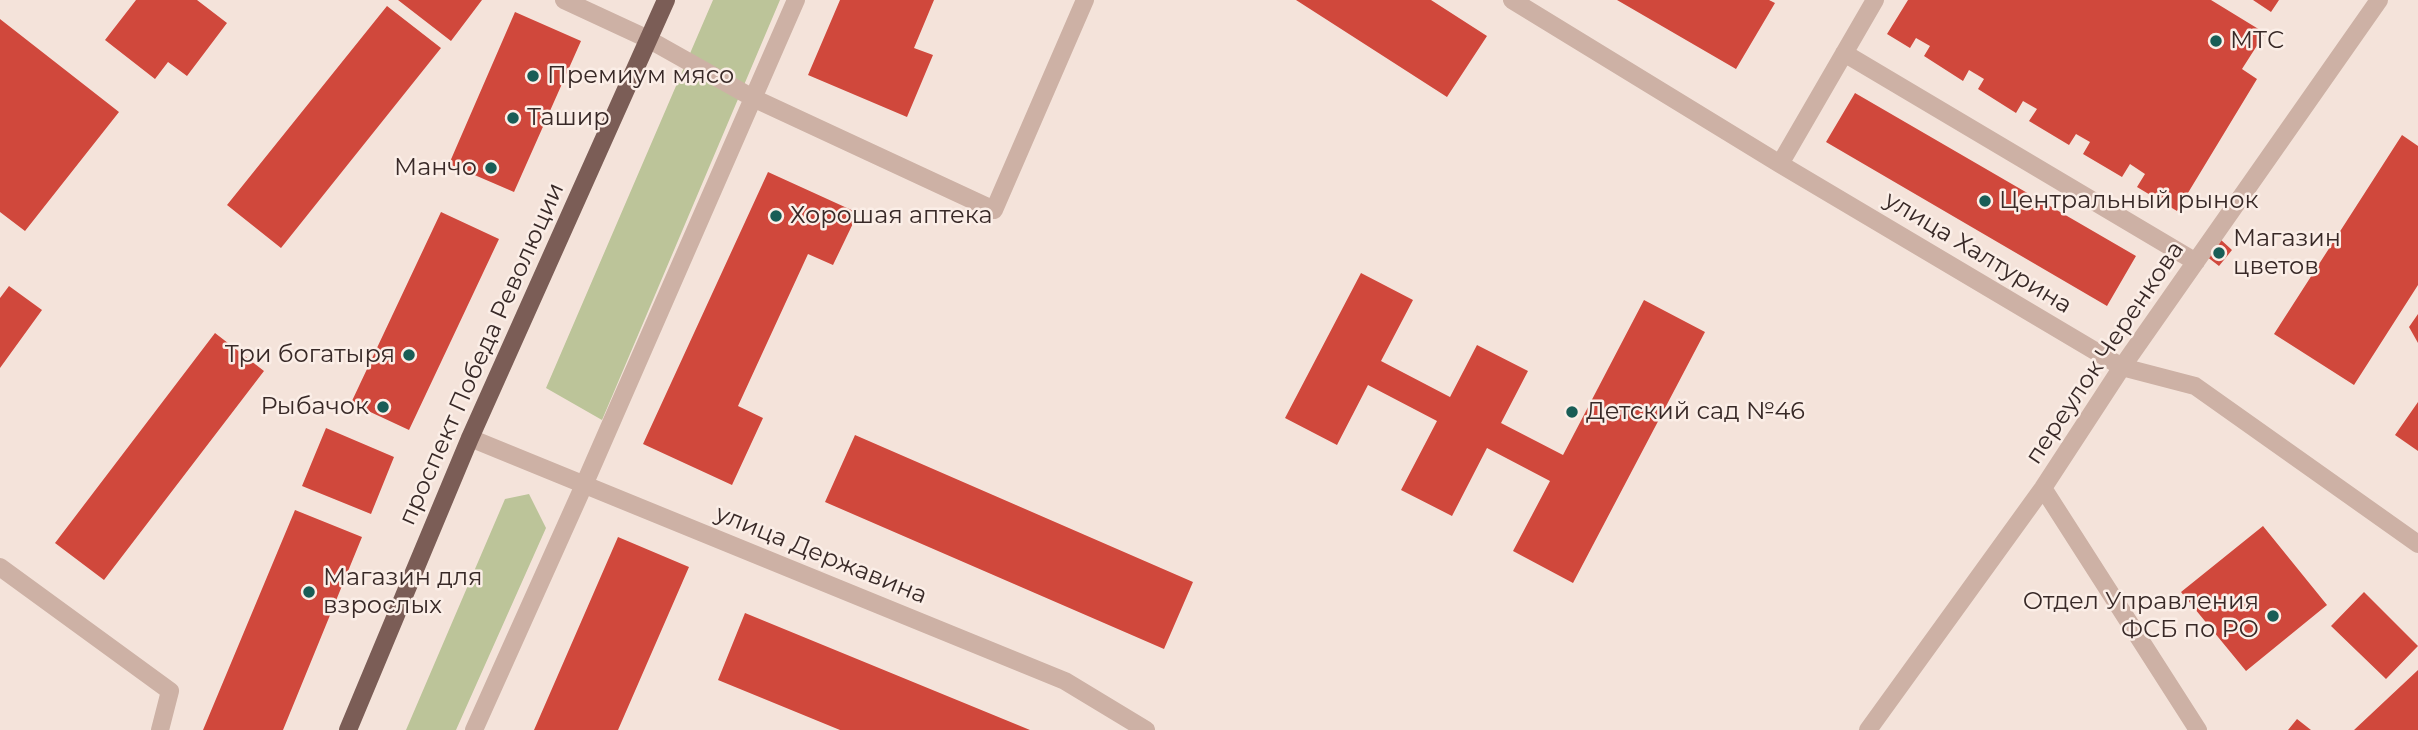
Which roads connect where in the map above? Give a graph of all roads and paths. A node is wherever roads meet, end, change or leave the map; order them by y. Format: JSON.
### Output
{"nodes":[{"id":1,"x":564,"y":0,"type":"edge"},
{"id":2,"x":666,"y":0,"type":"edge"},
{"id":3,"x":796,"y":0,"type":"edge"},
{"id":4,"x":1085,"y":0,"type":"edge"},
{"id":5,"x":1512,"y":0,"type":"edge"},
{"id":6,"x":1875,"y":0,"type":"edge"},
{"id":7,"x":2379,"y":0,"type":"edge"},
{"id":8,"x":648,"y":39,"type":"junction"},
{"id":9,"x":1844,"y":53,"type":"junction"},
{"id":10,"x":753,"y":98,"type":"junction"},
{"id":11,"x":1780,"y":164,"type":"junction"},
{"id":12,"x":2196,"y":262,"type":"junction"},
{"id":13,"x":2123,"y":367,"type":"junction"},
{"id":14,"x":470,"y":438,"type":"junction"},
{"id":15,"x":584,"y":485,"type":"junction"},
{"id":16,"x":2043,"y":488,"type":"junction"},
{"id":17,"x":2418,"y":544,"type":"edge"},
{"id":18,"x":0,"y":567,"type":"edge"},
{"id":19,"x":160,"y":730,"type":"edge"},
{"id":20,"x":348,"y":730,"type":"edge"},
{"id":21,"x":474,"y":730,"type":"edge"},
{"id":22,"x":1146,"y":730,"type":"edge"},
{"id":23,"x":1868,"y":730,"type":"edge"},
{"id":24,"x":2198,"y":730,"type":"edge"}],
"edges":[{"from":1,"to":8,"type":"street"},
{"from":2,"to":8,"type":"main road","name":"проспект Победа Революции"},
{"from":3,"to":10,"type":"street"},
{"from":4,"to":10,"type":"street"},
{"from":5,"to":11,"type":"street","name":"улица Халтурина"},
{"from":6,"to":9,"type":"street"},
{"from":7,"to":12,"type":"street","name":"переулок Черенкова"},
{"from":8,"to":10,"type":"street"},
{"from":8,"to":14,"type":"main road","name":"проспект Победа Революции"},
{"from":9,"to":11,"type":"street"},
{"from":9,"to":12,"type":"street"},
{"from":10,"to":15,"type":"street"},
{"from":11,"to":13,"type":"street","name":"улица Халтурина"},
{"from":12,"to":13,"type":"street","name":"переулок Черенкова"},
{"from":13,"to":16,"type":"street","name":"переулок Черенкова"},
{"from":13,"to":17,"type":"street","name":"улица Халтурина"},
{"from":14,"to":15,"type":"street","name":"улица Державина"},
{"from":14,"to":20,"type":"main road","name":"проспект Победа Революции"},
{"from":15,"to":21,"type":"street"},
{"from":15,"to":22,"type":"street","name":"улица Державина"},
{"from":16,"to":23,"type":"street","name":"переулок Черенкова"},
{"from":16,"to":24,"type":"street"},
{"from":18,"to":19,"type":"street"}]}
